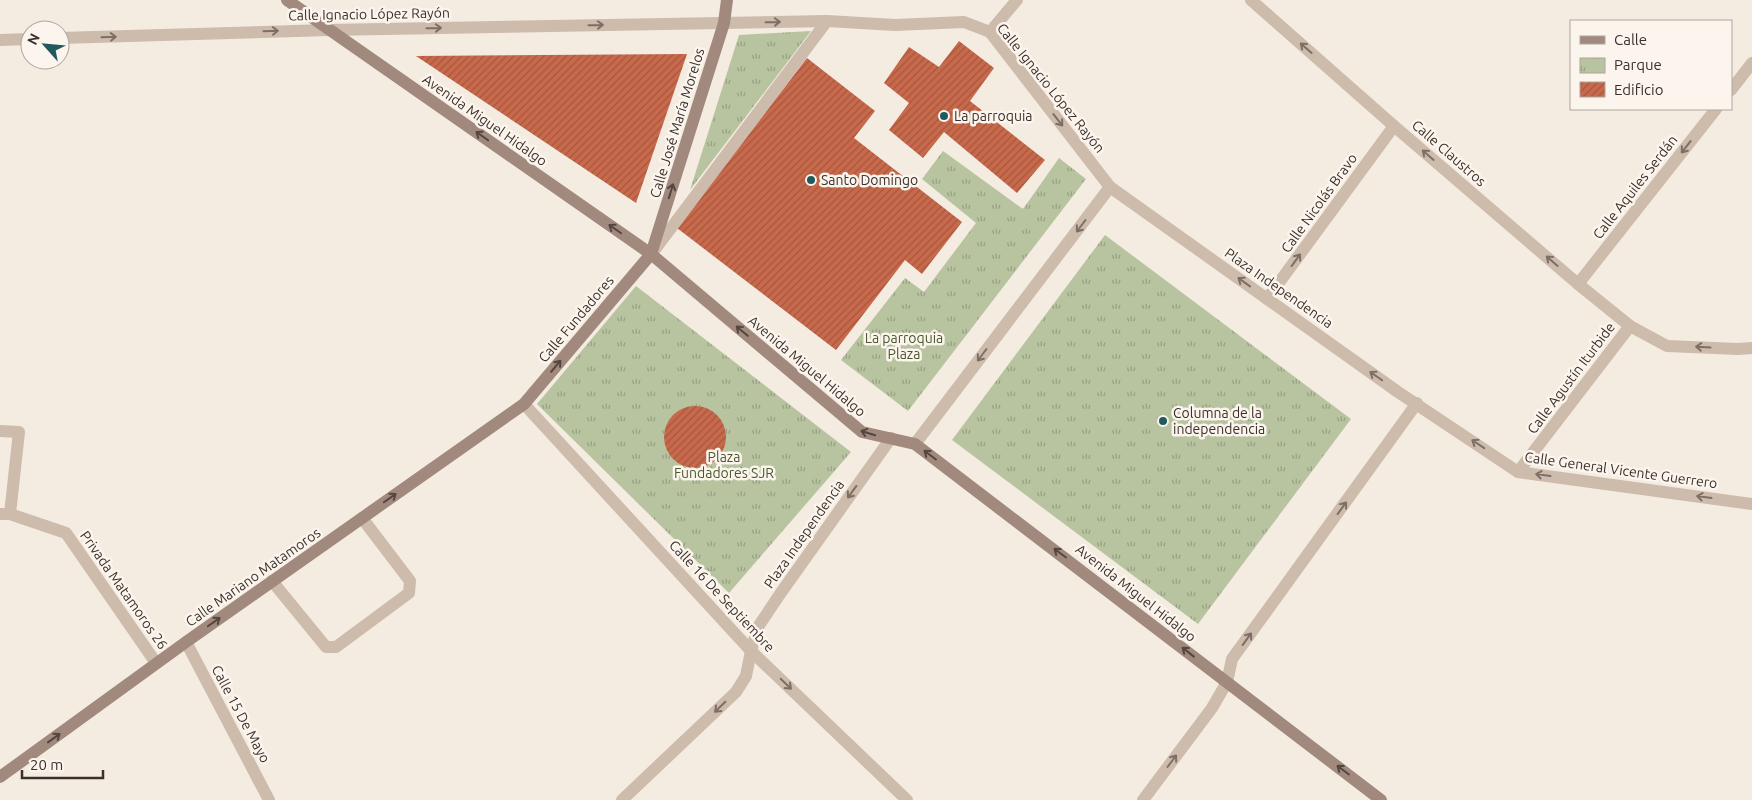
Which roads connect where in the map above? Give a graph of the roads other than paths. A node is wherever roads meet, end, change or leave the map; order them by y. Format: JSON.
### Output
{"nodes":[{"id":1,"x":287,"y":0,"type":"edge"},
{"id":2,"x":727,"y":0,"type":"edge"},
{"id":3,"x":1017,"y":0,"type":"edge"},
{"id":4,"x":1251,"y":0,"type":"edge"},
{"id":5,"x":827,"y":21,"type":"junction"},
{"id":6,"x":724,"y":23,"type":"junction"},
{"id":7,"x":329,"y":30,"type":"junction"},
{"id":8,"x":990,"y":32,"type":"junction"},
{"id":9,"x":70,"y":38,"type":"edge"},
{"id":10,"x":20,"y":39,"type":"edge"},
{"id":11,"x":0,"y":40,"type":"edge"},
{"id":12,"x":1752,"y":63,"type":"edge"},
{"id":13,"x":1732,"y":89,"type":"edge"},
{"id":14,"x":1715,"y":110,"type":"edge"},
{"id":15,"x":1394,"y":126,"type":"junction"},
{"id":16,"x":1110,"y":187,"type":"junction"},
{"id":17,"x":651,"y":254,"type":"junction"},
{"id":18,"x":1578,"y":284,"type":"junction"},
{"id":19,"x":1268,"y":299,"type":"junction"},
{"id":20,"x":1630,"y":326,"type":"junction"},
{"id":21,"x":1752,"y":348,"type":"edge"},
{"id":22,"x":1417,"y":403,"type":"junction"},
{"id":23,"x":524,"y":404,"type":"junction"},
{"id":24,"x":0,"y":431,"type":"edge"},
{"id":25,"x":891,"y":438,"type":"junction"},
{"id":26,"x":915,"y":444,"type":"junction"},
{"id":27,"x":1518,"y":472,"type":"junction"},
{"id":28,"x":1752,"y":504,"type":"edge"},
{"id":29,"x":5,"y":514,"type":"edge"},
{"id":30,"x":362,"y":518,"type":"junction"},
{"id":31,"x":272,"y":581,"type":"junction"},
{"id":32,"x":186,"y":642,"type":"junction"},
{"id":33,"x":750,"y":651,"type":"junction"},
{"id":34,"x":156,"y":663,"type":"junction"},
{"id":35,"x":1227,"y":682,"type":"junction"},
{"id":36,"x":0,"y":777,"type":"edge"},
{"id":37,"x":269,"y":800,"type":"edge"},
{"id":38,"x":622,"y":800,"type":"edge"},
{"id":39,"x":907,"y":800,"type":"edge"},
{"id":40,"x":1143,"y":800,"type":"edge"},
{"id":41,"x":1381,"y":800,"type":"edge"}],
"edges":[{"from":1,"to":7,"type":"street","name":"Avenida Miguel Hidalgo"},
{"from":2,"to":6,"type":"street","name":"Calle José María Morelos"},
{"from":3,"to":8,"type":"street"},
{"from":15,"to":4,"type":"street","name":"Calle Claustros","one_way":true},
{"from":6,"to":5,"type":"street","name":"Calle Ignacio López Rayón","one_way":true},
{"from":5,"to":8,"type":"street","name":"Calle Ignacio López Rayón"},
{"from":5,"to":17,"type":"street"},
{"from":7,"to":6,"type":"street","name":"Calle Ignacio López Rayón","one_way":true},
{"from":17,"to":6,"type":"street","name":"Calle José María Morelos","one_way":true},
{"from":9,"to":7,"type":"street","name":"Calle Ignacio López Rayón","one_way":true},
{"from":17,"to":7,"type":"street","name":"Avenida Miguel Hidalgo","one_way":true},
{"from":8,"to":16,"type":"street","name":"Calle Ignacio López Rayón","one_way":true},
{"from":10,"to":11,"type":"street"},
{"from":12,"to":13,"type":"street"},
{"from":14,"to":18,"type":"street","name":"Calle Aquiles Serdán","one_way":true},
{"from":18,"to":15,"type":"street","name":"Calle Claustros","one_way":true},
{"from":19,"to":15,"type":"street","name":"Calle Nicolás Bravo","one_way":true},
{"from":19,"to":16,"type":"street","name":"Plaza Independencia","one_way":true},
{"from":16,"to":26,"type":"street","one_way":true},
{"from":23,"to":17,"type":"street","name":"Calle Fundadores","one_way":true},
{"from":25,"to":17,"type":"street","name":"Avenida Miguel Hidalgo","one_way":true},
{"from":18,"to":20,"type":"street","name":"Calle Claustros"},
{"from":22,"to":19,"type":"street","name":"Plaza Independencia","one_way":true},
{"from":21,"to":20,"type":"street","name":"Calle Claustros","one_way":true},
{"from":20,"to":27,"type":"street","name":"Calle Agustín Iturbide"},
{"from":27,"to":22,"type":"street","name":"Calle General Vicente Guerrero","one_way":true},
{"from":35,"to":22,"type":"street","one_way":true},
{"from":30,"to":23,"type":"street","name":"Calle Mariano Matamoros","one_way":true},
{"from":23,"to":33,"type":"street","name":"Calle 16 De Septiembre"},
{"from":24,"to":29,"type":"street"},
{"from":25,"to":26,"type":"street","name":"Avenida Miguel Hidalgo"},
{"from":25,"to":33,"type":"street","name":"Plaza Independencia","one_way":true},
{"from":35,"to":26,"type":"street","name":"Avenida Miguel Hidalgo","one_way":true},
{"from":28,"to":27,"type":"street","name":"Calle General Vicente Guerrero","one_way":true},
{"from":29,"to":34,"type":"street","name":"Privada Matamoros 26"},
{"from":30,"to":31,"type":"street","name":"Calle Mariano Matamoros"},
{"from":30,"to":31,"type":"street"},
{"from":32,"to":31,"type":"street","name":"Calle Mariano Matamoros","one_way":true},
{"from":32,"to":34,"type":"street","name":"Calle Mariano Matamoros"},
{"from":32,"to":37,"type":"street","name":"Calle 15 De Mayo"},
{"from":33,"to":38,"type":"street","name":"Plaza Independencia","one_way":true},
{"from":33,"to":39,"type":"street","name":"Calle 16 De Septiembre","one_way":true},
{"from":36,"to":34,"type":"street","name":"Calle Mariano Matamoros","one_way":true},
{"from":40,"to":35,"type":"street","one_way":true},
{"from":41,"to":35,"type":"street","name":"Avenida Miguel Hidalgo","one_way":true}]}
